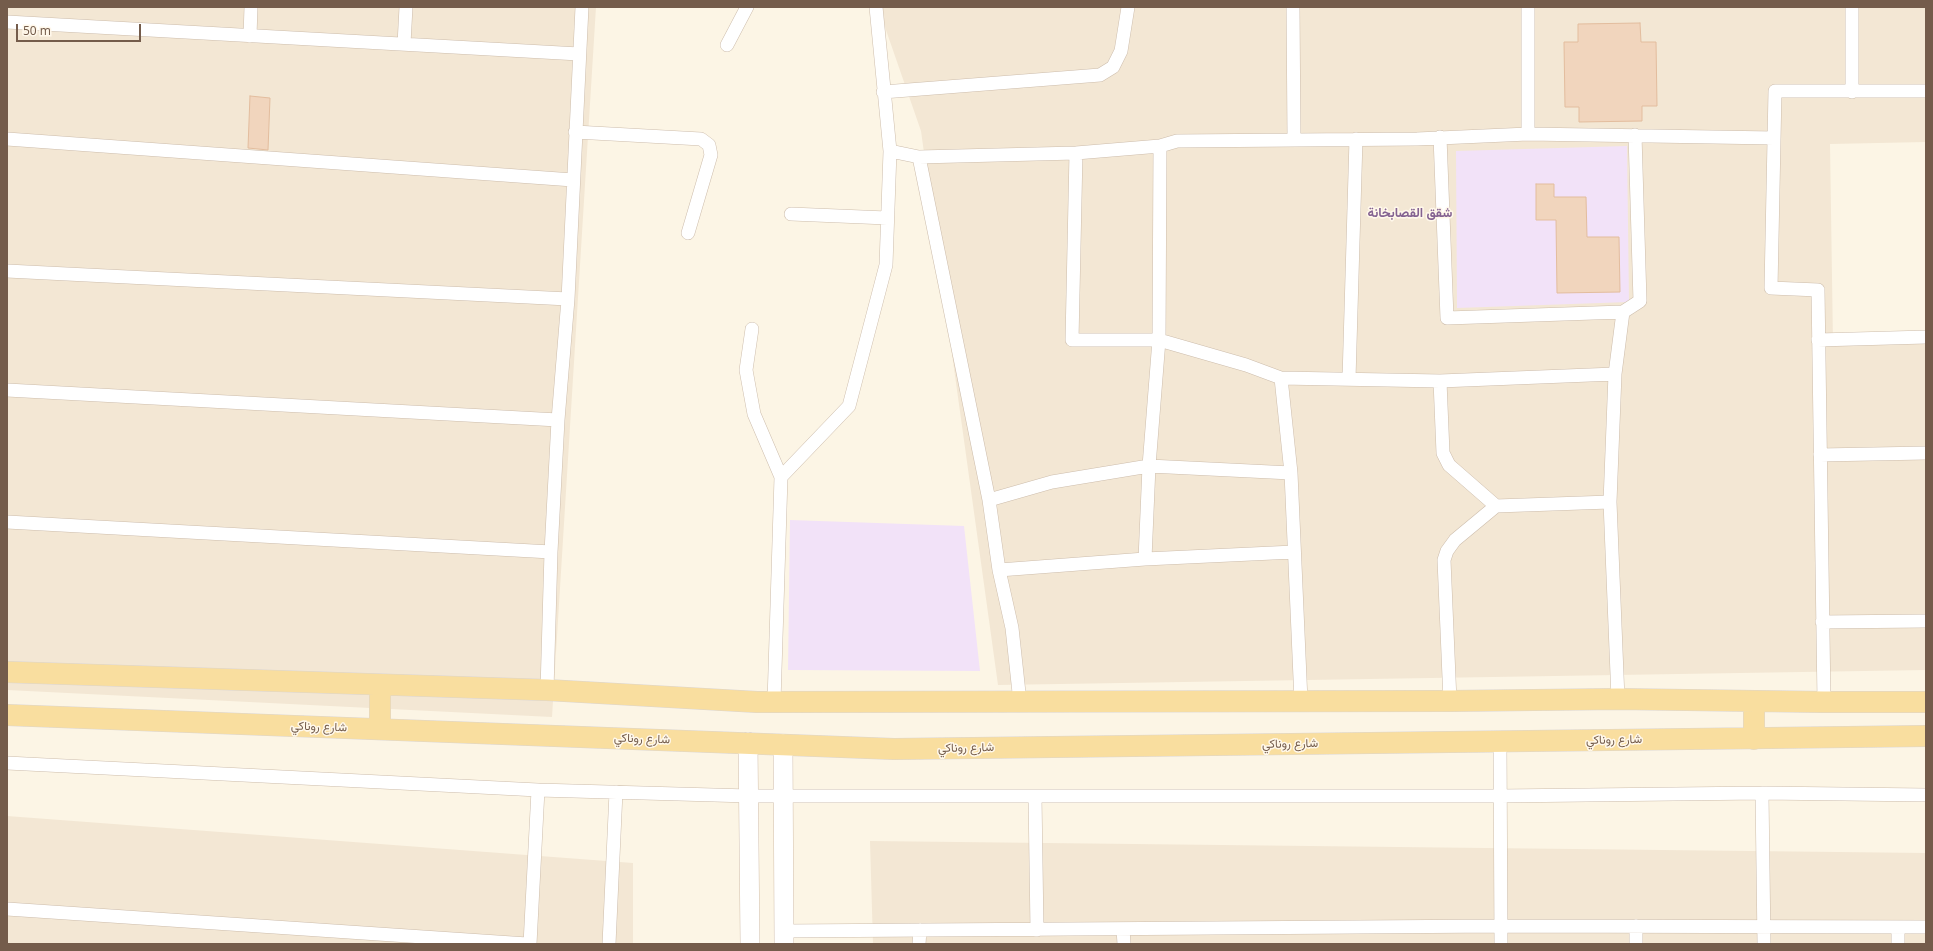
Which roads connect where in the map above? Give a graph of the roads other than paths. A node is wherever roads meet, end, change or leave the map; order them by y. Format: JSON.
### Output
{"nodes":[{"id":1,"x":251,"y":7,"type":"edge"},
{"id":2,"x":406,"y":7,"type":"edge"},
{"id":3,"x":582,"y":7,"type":"edge"},
{"id":4,"x":747,"y":7,"type":"edge"},
{"id":5,"x":876,"y":7,"type":"edge"},
{"id":6,"x":1128,"y":7,"type":"edge"},
{"id":7,"x":1293,"y":7,"type":"edge"},
{"id":8,"x":1528,"y":7,"type":"edge"},
{"id":9,"x":1852,"y":7,"type":"edge"},
{"id":10,"x":7,"y":22,"type":"edge"},
{"id":11,"x":250,"y":36,"type":"junction"},
{"id":12,"x":404,"y":44,"type":"junction"},
{"id":13,"x":727,"y":45,"type":"dead end"},
{"id":14,"x":580,"y":54,"type":"junction"},
{"id":15,"x":1926,"y":91,"type":"edge"},
{"id":16,"x":883,"y":92,"type":"junction"},
{"id":17,"x":1852,"y":92,"type":"junction"},
{"id":18,"x":575,"y":132,"type":"junction"},
{"id":19,"x":1528,"y":134,"type":"junction"},
{"id":20,"x":1635,"y":135,"type":"junction"},
{"id":21,"x":1440,"y":137,"type":"junction"},
{"id":22,"x":1774,"y":138,"type":"junction"},
{"id":23,"x":7,"y":139,"type":"edge"},
{"id":24,"x":1294,"y":139,"type":"junction"},
{"id":25,"x":1356,"y":139,"type":"junction"},
{"id":26,"x":1160,"y":146,"type":"junction"},
{"id":27,"x":890,"y":151,"type":"junction"},
{"id":28,"x":1076,"y":153,"type":"junction"},
{"id":29,"x":919,"y":157,"type":"junction"},
{"id":30,"x":573,"y":180,"type":"junction"},
{"id":31,"x":791,"y":214,"type":"dead end"},
{"id":32,"x":887,"y":218,"type":"junction"},
{"id":33,"x":688,"y":233,"type":"dead end"},
{"id":34,"x":7,"y":271,"type":"edge"},
{"id":35,"x":568,"y":298,"type":"junction"},
{"id":36,"x":1623,"y":312,"type":"junction"},
{"id":37,"x":752,"y":329,"type":"dead end"},
{"id":38,"x":1926,"y":337,"type":"edge"},
{"id":39,"x":1159,"y":340,"type":"junction"},
{"id":40,"x":1818,"y":340,"type":"junction"},
{"id":41,"x":1616,"y":374,"type":"junction"},
{"id":42,"x":1281,"y":378,"type":"junction"},
{"id":43,"x":1349,"y":379,"type":"junction"},
{"id":44,"x":1440,"y":380,"type":"junction"},
{"id":45,"x":7,"y":390,"type":"edge"},
{"id":46,"x":558,"y":420,"type":"junction"},
{"id":47,"x":1926,"y":453,"type":"edge"},
{"id":48,"x":1820,"y":455,"type":"junction"},
{"id":49,"x":1149,"y":466,"type":"junction"},
{"id":50,"x":1290,"y":473,"type":"junction"},
{"id":51,"x":781,"y":477,"type":"junction"},
{"id":52,"x":988,"y":500,"type":"junction"},
{"id":53,"x":1610,"y":502,"type":"junction"},
{"id":54,"x":1496,"y":506,"type":"junction"},
{"id":55,"x":7,"y":522,"type":"edge"},
{"id":56,"x":551,"y":552,"type":"junction"},
{"id":57,"x":1294,"y":552,"type":"junction"},
{"id":58,"x":1145,"y":559,"type":"junction"},
{"id":59,"x":999,"y":570,"type":"junction"},
{"id":60,"x":1926,"y":621,"type":"edge"},
{"id":61,"x":1822,"y":622,"type":"junction"},
{"id":62,"x":7,"y":672,"type":"edge"},
{"id":63,"x":380,"y":685,"type":"junction"},
{"id":64,"x":547,"y":690,"type":"junction"},
{"id":65,"x":1618,"y":699,"type":"junction"},
{"id":66,"x":1301,"y":701,"type":"junction"},
{"id":67,"x":1450,"y":701,"type":"junction"},
{"id":68,"x":1754,"y":701,"type":"junction"},
{"id":69,"x":774,"y":702,"type":"junction"},
{"id":70,"x":1020,"y":702,"type":"junction"},
{"id":71,"x":1824,"y":702,"type":"junction"},
{"id":72,"x":1926,"y":702,"type":"edge"},
{"id":73,"x":7,"y":715,"type":"edge"},
{"id":74,"x":380,"y":729,"type":"junction"},
{"id":75,"x":1926,"y":736,"type":"edge"},
{"id":76,"x":1754,"y":739,"type":"junction"},
{"id":77,"x":1500,"y":741,"type":"junction"},
{"id":78,"x":748,"y":742,"type":"junction"},
{"id":79,"x":783,"y":744,"type":"junction"},
{"id":80,"x":7,"y":763,"type":"edge"},
{"id":81,"x":538,"y":790,"type":"junction"},
{"id":82,"x":616,"y":792,"type":"junction"},
{"id":83,"x":1762,"y":793,"type":"junction"},
{"id":84,"x":1926,"y":795,"type":"edge"},
{"id":85,"x":749,"y":796,"type":"junction"},
{"id":86,"x":783,"y":796,"type":"junction"},
{"id":87,"x":1035,"y":796,"type":"junction"},
{"id":88,"x":1500,"y":796,"type":"junction"},
{"id":89,"x":7,"y":909,"type":"edge"},
{"id":90,"x":1501,"y":926,"type":"junction"},
{"id":91,"x":1636,"y":926,"type":"junction"},
{"id":92,"x":1764,"y":927,"type":"junction"},
{"id":93,"x":1898,"y":927,"type":"junction"},
{"id":94,"x":1926,"y":927,"type":"edge"},
{"id":95,"x":1123,"y":929,"type":"junction"},
{"id":96,"x":920,"y":930,"type":"junction"},
{"id":97,"x":1037,"y":930,"type":"junction"},
{"id":98,"x":784,"y":938,"type":"edge"},
{"id":99,"x":528,"y":944,"type":"edge"},
{"id":100,"x":609,"y":944,"type":"edge"},
{"id":101,"x":750,"y":944,"type":"edge"},
{"id":102,"x":919,"y":944,"type":"edge"},
{"id":103,"x":1124,"y":944,"type":"edge"},
{"id":104,"x":1501,"y":944,"type":"edge"},
{"id":105,"x":1636,"y":944,"type":"edge"},
{"id":106,"x":1764,"y":944,"type":"edge"},
{"id":107,"x":1898,"y":944,"type":"edge"}],
"edges":[{"from":1,"to":11,"type":"street"},
{"from":2,"to":12,"type":"street"},
{"from":3,"to":14,"type":"street"},
{"from":4,"to":13,"type":"street"},
{"from":5,"to":16,"type":"street"},
{"from":6,"to":16,"type":"street"},
{"from":7,"to":24,"type":"street"},
{"from":8,"to":19,"type":"street"},
{"from":9,"to":17,"type":"street"},
{"from":10,"to":11,"type":"street"},
{"from":11,"to":12,"type":"street"},
{"from":12,"to":14,"type":"street"},
{"from":14,"to":18,"type":"street"},
{"from":15,"to":17,"type":"street"},
{"from":16,"to":27,"type":"street"},
{"from":17,"to":22,"type":"street"},
{"from":18,"to":30,"type":"street"},
{"from":18,"to":33,"type":"street"},
{"from":19,"to":20,"type":"street"},
{"from":19,"to":21,"type":"street"},
{"from":20,"to":22,"type":"street"},
{"from":20,"to":36,"type":"street"},
{"from":21,"to":25,"type":"street"},
{"from":21,"to":36,"type":"street"},
{"from":22,"to":40,"type":"street"},
{"from":23,"to":30,"type":"street"},
{"from":24,"to":25,"type":"street"},
{"from":24,"to":26,"type":"street"},
{"from":25,"to":43,"type":"street"},
{"from":26,"to":28,"type":"street"},
{"from":26,"to":39,"type":"street"},
{"from":27,"to":29,"type":"street"},
{"from":27,"to":32,"type":"street"},
{"from":28,"to":29,"type":"street"},
{"from":28,"to":39,"type":"street"},
{"from":29,"to":52,"type":"street"},
{"from":30,"to":35,"type":"street"},
{"from":31,"to":32,"type":"street"},
{"from":32,"to":51,"type":"street"},
{"from":34,"to":35,"type":"street"},
{"from":35,"to":46,"type":"street"},
{"from":36,"to":41,"type":"street"},
{"from":37,"to":51,"type":"street"},
{"from":38,"to":40,"type":"street"},
{"from":39,"to":42,"type":"street"},
{"from":39,"to":49,"type":"street"},
{"from":40,"to":48,"type":"street"},
{"from":41,"to":44,"type":"street"},
{"from":41,"to":53,"type":"street"},
{"from":42,"to":43,"type":"street"},
{"from":42,"to":50,"type":"street"},
{"from":43,"to":44,"type":"street"},
{"from":44,"to":54,"type":"street"},
{"from":45,"to":46,"type":"street"},
{"from":46,"to":56,"type":"street"},
{"from":47,"to":48,"type":"street"},
{"from":48,"to":61,"type":"street"},
{"from":49,"to":50,"type":"street"},
{"from":49,"to":52,"type":"street"},
{"from":49,"to":58,"type":"street"},
{"from":50,"to":57,"type":"street"},
{"from":51,"to":69,"type":"street"},
{"from":52,"to":59,"type":"street"},
{"from":53,"to":54,"type":"street"},
{"from":53,"to":65,"type":"street"},
{"from":54,"to":67,"type":"street"},
{"from":55,"to":56,"type":"street"},
{"from":56,"to":64,"type":"street"},
{"from":57,"to":58,"type":"street"},
{"from":57,"to":66,"type":"street"},
{"from":58,"to":59,"type":"street"},
{"from":59,"to":70,"type":"street"},
{"from":60,"to":61,"type":"street"},
{"from":61,"to":71,"type":"street"},
{"from":62,"to":63,"type":"main road"},
{"from":63,"to":64,"type":"main road"},
{"from":63,"to":74,"type":"main road"},
{"from":64,"to":69,"type":"main road"},
{"from":65,"to":67,"type":"main road"},
{"from":65,"to":68,"type":"main road"},
{"from":66,"to":67,"type":"main road"},
{"from":66,"to":70,"type":"main road"},
{"from":68,"to":71,"type":"main road"},
{"from":68,"to":76,"type":"main road"},
{"from":69,"to":70,"type":"main road"},
{"from":71,"to":72,"type":"main road"},
{"from":73,"to":74,"type":"main road","name":"شارع روناكي"},
{"from":74,"to":78,"type":"main road","name":"شارع روناكي"},
{"from":75,"to":76,"type":"main road","name":"شارع روناكي"},
{"from":76,"to":77,"type":"main road","name":"شارع روناكي"},
{"from":77,"to":79,"type":"main road","name":"شارع روناكي"},
{"from":77,"to":88,"type":"street"},
{"from":78,"to":79,"type":"main road","name":"شارع روناكي"},
{"from":78,"to":85,"type":"main road"},
{"from":79,"to":86,"type":"main road"},
{"from":80,"to":81,"type":"street"},
{"from":81,"to":82,"type":"street"},
{"from":81,"to":99,"type":"street"},
{"from":82,"to":85,"type":"street"},
{"from":82,"to":100,"type":"street"},
{"from":83,"to":84,"type":"street"},
{"from":83,"to":88,"type":"street"},
{"from":83,"to":92,"type":"street"},
{"from":85,"to":86,"type":"street"},
{"from":85,"to":101,"type":"main road"},
{"from":86,"to":87,"type":"street"},
{"from":86,"to":98,"type":"main road"},
{"from":87,"to":88,"type":"street"},
{"from":87,"to":97,"type":"street"},
{"from":88,"to":90,"type":"street"},
{"from":89,"to":99,"type":"street"},
{"from":90,"to":91,"type":"street"},
{"from":90,"to":95,"type":"street"},
{"from":90,"to":104,"type":"street"},
{"from":91,"to":92,"type":"street"},
{"from":91,"to":105,"type":"street"},
{"from":92,"to":93,"type":"street"},
{"from":92,"to":106,"type":"street"},
{"from":93,"to":94,"type":"street"},
{"from":93,"to":107,"type":"street"},
{"from":95,"to":97,"type":"street"},
{"from":95,"to":103,"type":"street"},
{"from":96,"to":97,"type":"street"},
{"from":96,"to":98,"type":"street"},
{"from":96,"to":102,"type":"street"}]}
